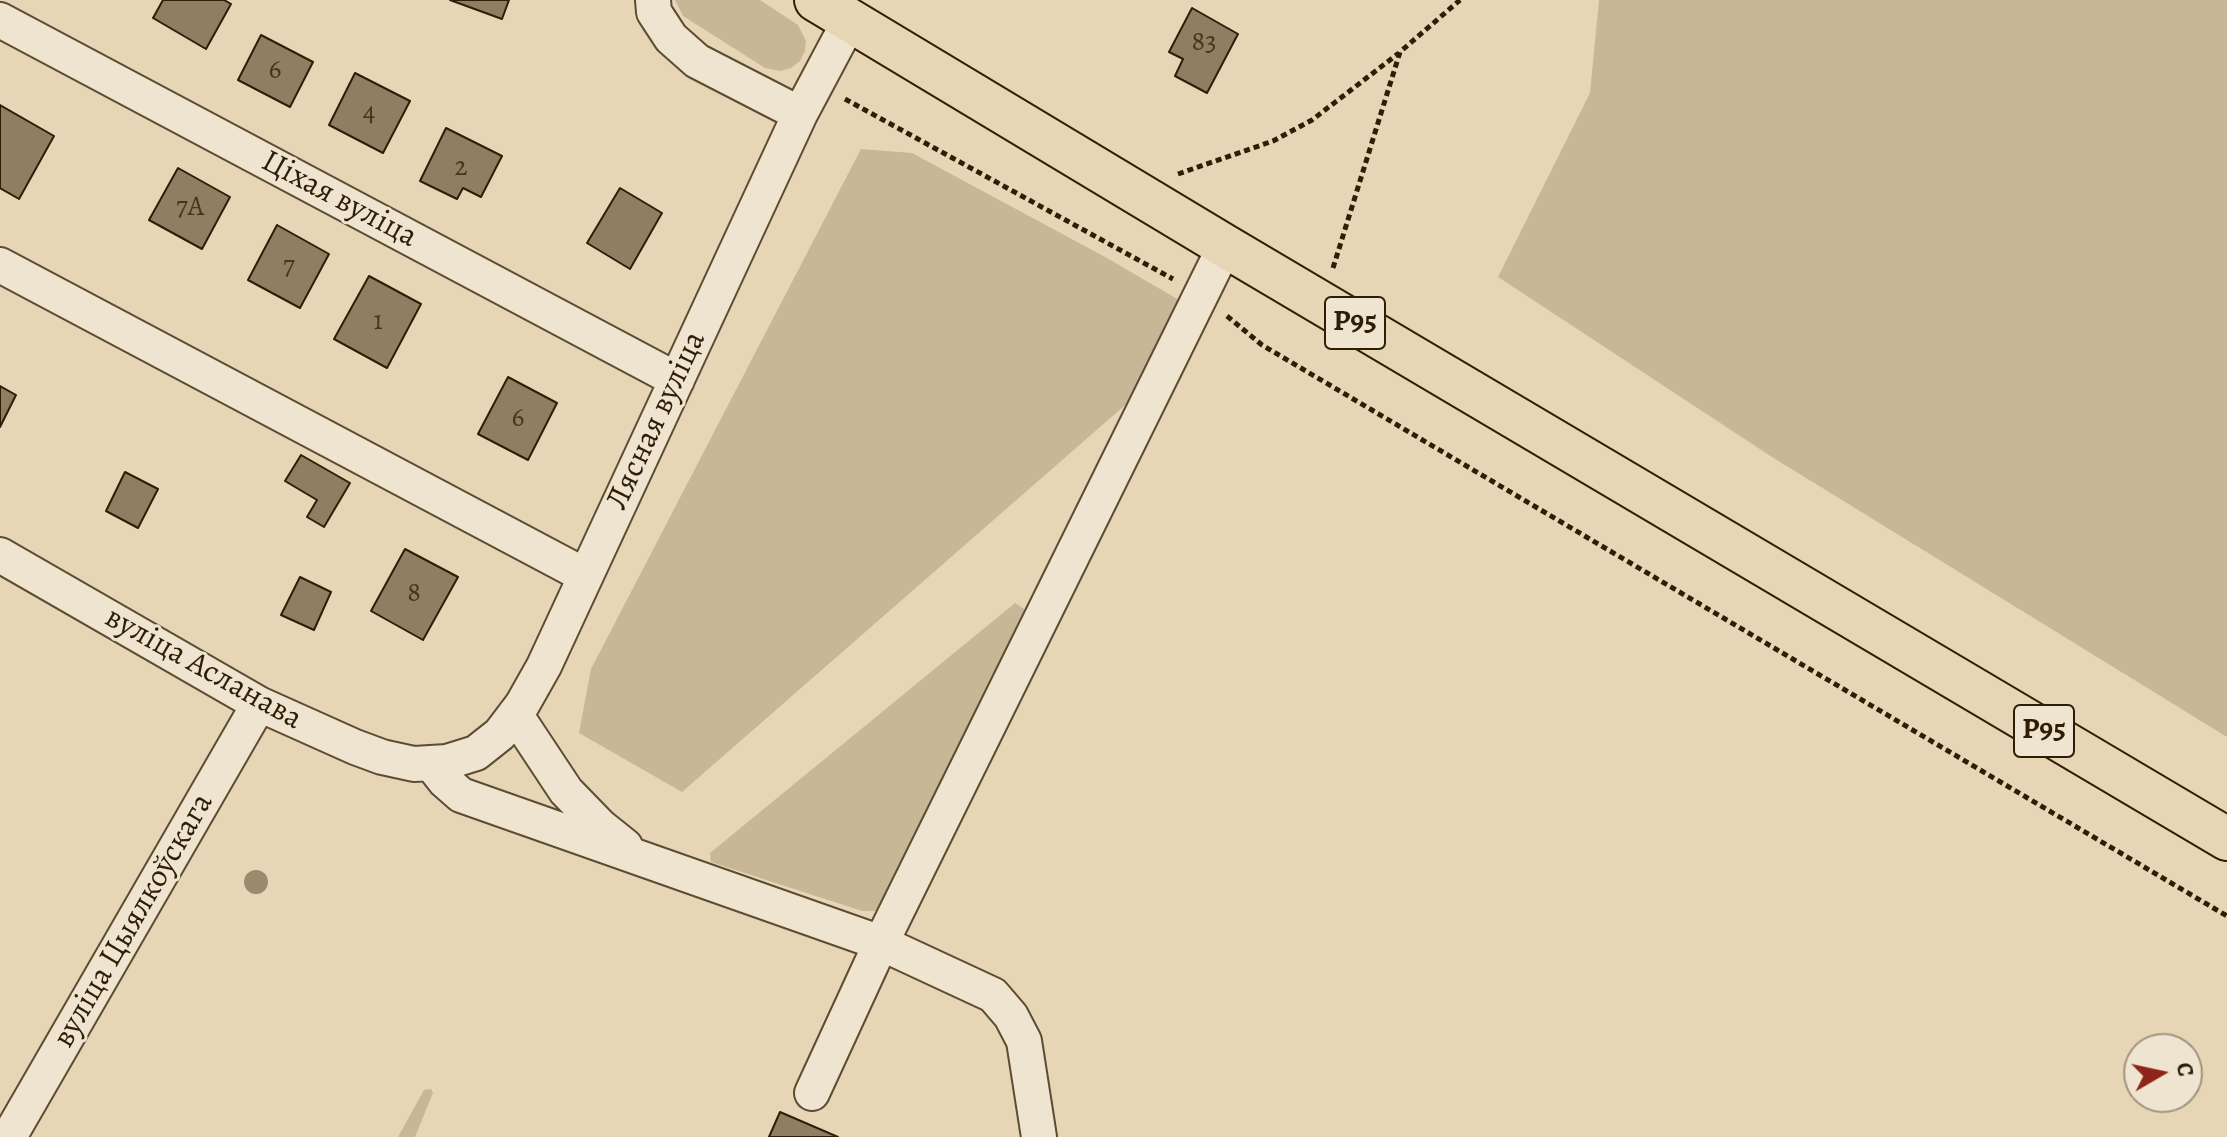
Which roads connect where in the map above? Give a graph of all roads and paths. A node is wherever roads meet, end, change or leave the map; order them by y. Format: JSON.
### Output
{"nodes":[{"id":1,"x":653,"y":0,"type":"edge"},
{"id":2,"x":1460,"y":0,"type":"edge"},
{"id":3,"x":833,"y":10,"type":"edge"},
{"id":4,"x":0,"y":20,"type":"edge"},
{"id":5,"x":1400,"y":52,"type":"junction"},
{"id":6,"x":816,"y":83,"type":"junction"},
{"id":7,"x":800,"y":114,"type":"junction"},
{"id":8,"x":1132,"y":188,"type":"junction"},
{"id":9,"x":1225,"y":246,"type":"junction"},
{"id":10,"x":0,"y":265,"type":"edge"},
{"id":11,"x":1201,"y":294,"type":"junction"},
{"id":12,"x":1322,"y":303,"type":"junction"},
{"id":13,"x":677,"y":380,"type":"junction"},
{"id":14,"x":0,"y":555,"type":"edge"},
{"id":15,"x":584,"y":575,"type":"junction"},
{"id":16,"x":259,"y":704,"type":"junction"},
{"id":17,"x":515,"y":714,"type":"junction"},
{"id":18,"x":422,"y":763,"type":"junction"},
{"id":19,"x":2227,"y":839,"type":"edge"},
{"id":20,"x":638,"y":856,"type":"junction"},
{"id":21,"x":2227,"y":916,"type":"edge"},
{"id":22,"x":881,"y":943,"type":"junction"},
{"id":23,"x":812,"y":1093,"type":"dead end"},
{"id":24,"x":9,"y":1137,"type":"edge"},
{"id":25,"x":1039,"y":1137,"type":"edge"}],
"edges":[{"from":1,"to":7,"type":"street"},
{"from":2,"to":5,"type":"path"},
{"from":3,"to":6,"type":"street","name":"Лясная вуліца"},
{"from":3,"to":8,"type":"main road","number":"Р95"},
{"from":4,"to":13,"type":"street","name":"Ціхая вуліца"},
{"from":5,"to":8,"type":"path"},
{"from":5,"to":12,"type":"path"},
{"from":6,"to":7,"type":"street","name":"Лясная вуліца"},
{"from":6,"to":11,"type":"path"},
{"from":7,"to":13,"type":"street","name":"Лясная вуліца"},
{"from":8,"to":9,"type":"main road","number":"Р95"},
{"from":9,"to":11,"type":"street"},
{"from":9,"to":12,"type":"main road","number":"Р95"},
{"from":10,"to":15,"type":"street"},
{"from":11,"to":21,"type":"path"},
{"from":11,"to":22,"type":"street"},
{"from":12,"to":19,"type":"main road","number":"Р95"},
{"from":13,"to":15,"type":"street","name":"Лясная вуліца"},
{"from":14,"to":16,"type":"street","name":"вуліца Асланава"},
{"from":15,"to":17,"type":"street","name":"Лясная вуліца"},
{"from":16,"to":18,"type":"street","name":"вуліца Асланава"},
{"from":16,"to":24,"type":"street","name":"вуліца Цыялкоўскага"},
{"from":17,"to":18,"type":"street","name":"Лясная вуліца"},
{"from":17,"to":20,"type":"street"},
{"from":18,"to":20,"type":"street"},
{"from":20,"to":22,"type":"street"},
{"from":22,"to":23,"type":"street"},
{"from":22,"to":25,"type":"street"}]}
